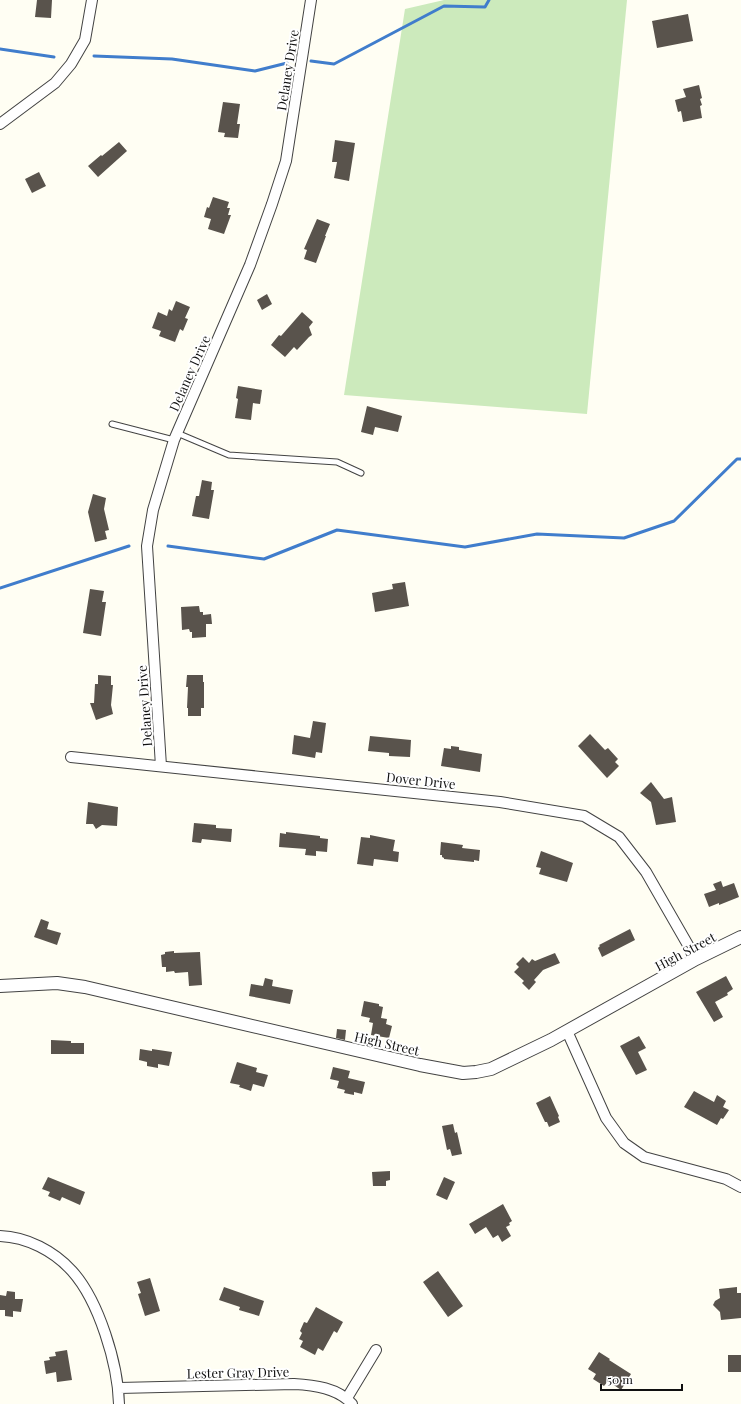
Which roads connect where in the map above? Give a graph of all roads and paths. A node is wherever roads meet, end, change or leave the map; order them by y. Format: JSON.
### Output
{"nodes":[{"id":1,"x":92,"y":0,"type":"edge"},
{"id":2,"x":311,"y":0,"type":"edge"},
{"id":3,"x":0,"y":124,"type":"edge"},
{"id":4,"x":112,"y":424,"type":"dead end"},
{"id":5,"x":175,"y":436,"type":"junction"},
{"id":6,"x":361,"y":473,"type":"dead end"},
{"id":7,"x":71,"y":757,"type":"dead end"},
{"id":8,"x":161,"y":766,"type":"junction"},
{"id":9,"x":741,"y":937,"type":"edge"},
{"id":10,"x":696,"y":959,"type":"junction"},
{"id":11,"x":0,"y":986,"type":"edge"},
{"id":12,"x":567,"y":1031,"type":"junction"},
{"id":13,"x":741,"y":1187,"type":"edge"},
{"id":14,"x":0,"y":1236,"type":"edge"},
{"id":15,"x":376,"y":1350,"type":"dead end"},
{"id":16,"x":119,"y":1388,"type":"junction"},
{"id":17,"x":349,"y":1401,"type":"edge"},
{"id":18,"x":119,"y":1404,"type":"edge"}],
"edges":[{"from":1,"to":3,"type":"street"},
{"from":2,"to":5,"type":"street","name":"Delaney Drive"},
{"from":4,"to":5,"type":"lane"},
{"from":5,"to":6,"type":"lane"},
{"from":5,"to":8,"type":"street","name":"Delaney Drive"},
{"from":7,"to":8,"type":"street","name":"Dover Drive"},
{"from":8,"to":10,"type":"street","name":"Dover Drive"},
{"from":9,"to":10,"type":"street","name":"High Street"},
{"from":10,"to":12,"type":"street","name":"High Street"},
{"from":11,"to":12,"type":"street","name":"High Street"},
{"from":12,"to":13,"type":"street"},
{"from":14,"to":16,"type":"street"},
{"from":15,"to":17,"type":"street"},
{"from":16,"to":17,"type":"street","name":"Lester Gray Drive"},
{"from":16,"to":18,"type":"street"}]}
